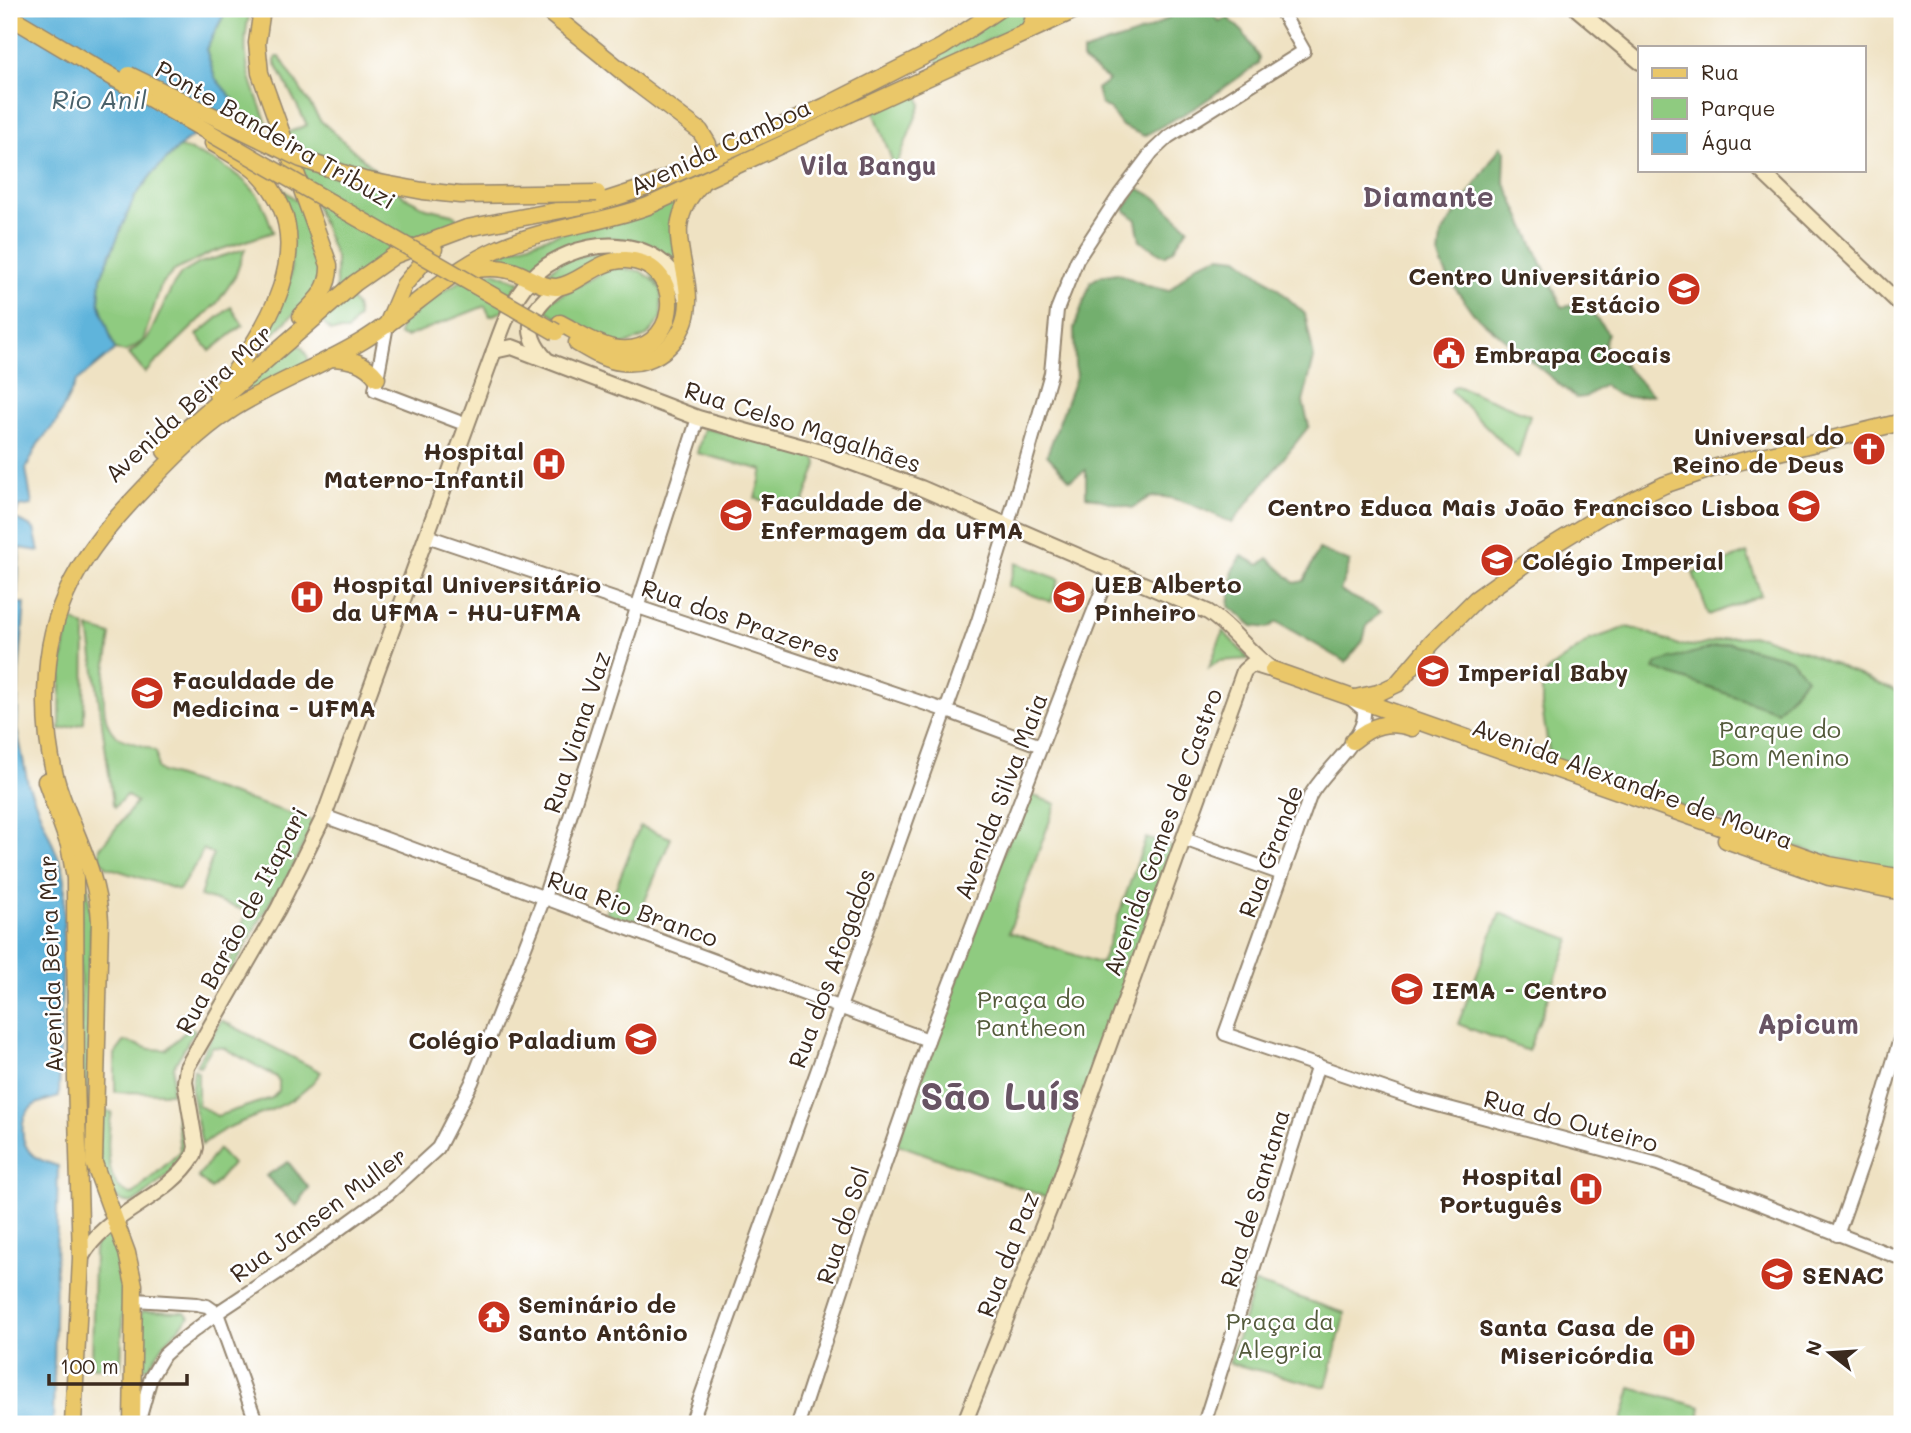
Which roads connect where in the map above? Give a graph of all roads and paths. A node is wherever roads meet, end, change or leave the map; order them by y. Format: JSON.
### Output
{"nodes":[{"id":1,"x":12,"y":9,"type":"edge"},
{"id":2,"x":262,"y":9,"type":"edge"},
{"id":3,"x":545,"y":9,"type":"edge"},
{"id":4,"x":560,"y":9,"type":"edge"},
{"id":5,"x":999,"y":9,"type":"edge"},
{"id":6,"x":1031,"y":9,"type":"edge"},
{"id":7,"x":1077,"y":9,"type":"edge"},
{"id":8,"x":1280,"y":9,"type":"edge"},
{"id":9,"x":1577,"y":9,"type":"edge"},
{"id":10,"x":1588,"y":9,"type":"edge"},
{"id":11,"x":9,"y":16,"type":"edge"},
{"id":12,"x":1029,"y":31,"type":"junction"},
{"id":13,"x":1638,"y":51,"type":"edge"},
{"id":14,"x":1638,"y":60,"type":"edge"},
{"id":15,"x":106,"y":68,"type":"junction"},
{"id":16,"x":680,"y":115,"type":"junction"},
{"id":17,"x":694,"y":125,"type":"junction"},
{"id":18,"x":736,"y":146,"type":"junction"},
{"id":19,"x":704,"y":161,"type":"junction"},
{"id":20,"x":1762,"y":172,"type":"edge"},
{"id":21,"x":1772,"y":172,"type":"edge"},
{"id":22,"x":708,"y":178,"type":"junction"},
{"id":23,"x":644,"y":188,"type":"junction"},
{"id":24,"x":457,"y":230,"type":"junction"},
{"id":25,"x":414,"y":247,"type":"joint"},
{"id":26,"x":458,"y":272,"type":"junction"},
{"id":27,"x":530,"y":279,"type":"junction"},
{"id":28,"x":404,"y":285,"type":"junction"},
{"id":29,"x":561,"y":286,"type":"junction"},
{"id":30,"x":1902,"y":295,"type":"edge"},
{"id":31,"x":419,"y":302,"type":"junction"},
{"id":32,"x":1902,"y":306,"type":"edge"},
{"id":33,"x":687,"y":309,"type":"junction"},
{"id":34,"x":387,"y":325,"type":"junction"},
{"id":35,"x":558,"y":328,"type":"junction"},
{"id":36,"x":494,"y":351,"type":"junction"},
{"id":37,"x":331,"y":358,"type":"junction"},
{"id":38,"x":547,"y":360,"type":"junction"},
{"id":39,"x":232,"y":382,"type":"junction"},
{"id":40,"x":376,"y":384,"type":"junction"},
{"id":41,"x":698,"y":418,"type":"junction"},
{"id":42,"x":1902,"y":422,"type":"edge"},
{"id":43,"x":467,"y":425,"type":"junction"},
{"id":44,"x":1008,"y":524,"type":"junction"},
{"id":45,"x":427,"y":536,"type":"junction"},
{"id":46,"x":1118,"y":572,"type":"junction"},
{"id":47,"x":637,"y":608,"type":"junction"},
{"id":48,"x":1273,"y":670,"type":"junction"},
{"id":49,"x":1350,"y":699,"type":"junction"},
{"id":50,"x":947,"y":711,"type":"junction"},
{"id":51,"x":1353,"y":741,"type":"junction"},
{"id":52,"x":1041,"y":746,"type":"junction"},
{"id":53,"x":324,"y":816,"type":"junction"},
{"id":54,"x":1184,"y":839,"type":"junction"},
{"id":55,"x":1282,"y":874,"type":"junction"},
{"id":56,"x":1902,"y":888,"type":"edge"},
{"id":57,"x":544,"y":898,"type":"junction"},
{"id":58,"x":839,"y":1007,"type":"junction"},
{"id":59,"x":1902,"y":1032,"type":"edge"},
{"id":60,"x":1224,"y":1034,"type":"joint"},
{"id":61,"x":928,"y":1040,"type":"junction"},
{"id":62,"x":1318,"y":1065,"type":"junction"},
{"id":63,"x":1090,"y":1099,"type":"joint"},
{"id":64,"x":115,"y":1221,"type":"junction"},
{"id":65,"x":1837,"y":1235,"type":"junction"},
{"id":66,"x":81,"y":1258,"type":"junction"},
{"id":67,"x":1902,"y":1259,"type":"edge"},
{"id":68,"x":135,"y":1300,"type":"junction"},
{"id":69,"x":217,"y":1313,"type":"junction"},
{"id":70,"x":73,"y":1424,"type":"edge"},
{"id":71,"x":132,"y":1424,"type":"edge"},
{"id":72,"x":138,"y":1424,"type":"edge"},
{"id":73,"x":257,"y":1424,"type":"edge"},
{"id":74,"x":691,"y":1424,"type":"edge"},
{"id":75,"x":798,"y":1424,"type":"edge"},
{"id":76,"x":964,"y":1424,"type":"edge"},
{"id":77,"x":1204,"y":1424,"type":"edge"}],
"edges":[{"from":1,"to":15,"type":"main road","name":"Ponte Bandeira Tribuzi"},
{"from":2,"to":39,"type":"main road"},
{"from":3,"to":16,"type":"main road"},
{"from":4,"to":16,"type":"main road"},
{"from":5,"to":18,"type":"main road","name":"Avenida Camboa"},
{"from":6,"to":12,"type":"main road"},
{"from":7,"to":12,"type":"main road","name":"Avenida Camboa"},
{"from":8,"to":44,"type":"street","name":"Rua dos Afogados"},
{"from":9,"to":14,"type":"main road"},
{"from":10,"to":13,"type":"main road"},
{"from":11,"to":15,"type":"main road","name":"Ponte Bandeira Tribuzi"},
{"from":12,"to":22,"type":"main road","name":"Avenida Camboa"},
{"from":15,"to":23,"type":"main road","bridge":true},
{"from":15,"to":35,"type":"main road","name":"Ponte Bandeira Tribuzi","bridge":true},
{"from":15,"to":39,"type":"main road","bridge":true},
{"from":16,"to":17,"type":"main road"},
{"from":17,"to":18,"type":"main road"},
{"from":17,"to":19,"type":"main road"},
{"from":18,"to":19,"type":"main road","name":"Avenida Camboa"},
{"from":19,"to":23,"type":"main road","name":"Avenida Camboa"},
{"from":20,"to":32,"type":"main road"},
{"from":21,"to":30,"type":"main road"},
{"from":22,"to":26,"type":"main road","name":"Avenida Camboa"},
{"from":22,"to":33,"type":"main road"},
{"from":23,"to":24,"type":"main road","name":"Avenida Camboa"},
{"from":24,"to":25,"type":"main road","name":"Avenida Camboa"},
{"from":24,"to":28,"type":"main road"},
{"from":25,"to":39,"type":"main road","name":"Avenida Beira Mar"},
{"from":26,"to":27,"type":"main road"},
{"from":26,"to":31,"type":"main road","name":"Avenida Camboa"},
{"from":27,"to":29,"type":"main road"},
{"from":27,"to":33,"type":"main road"},
{"from":27,"to":36,"type":"main road"},
{"from":28,"to":31,"type":"main road"},
{"from":28,"to":34,"type":"main road"},
{"from":29,"to":35,"type":"main road","name":"Ponte Bandeira Tribuzi"},
{"from":29,"to":38,"type":"main road","name":"Ponte Bandeira Tribuzi"},
{"from":31,"to":34,"type":"main road","name":"Avenida Camboa"},
{"from":33,"to":35,"type":"main road","name":"Ponte Bandeira Tribuzi"},
{"from":34,"to":37,"type":"main road","name":"Avenida Beira Mar"},
{"from":34,"to":40,"type":"street"},
{"from":36,"to":38,"type":"main road","name":"Rua Celso Magalhães"},
{"from":36,"to":43,"type":"main road","name":"Rua Barão de Itapari"},
{"from":37,"to":40,"type":"main road"},
{"from":37,"to":64,"type":"main road","name":"Avenida Beira Mar"},
{"from":38,"to":41,"type":"main road","name":"Rua Celso Magalhães"},
{"from":39,"to":66,"type":"main road","name":"Avenida Beira Mar"},
{"from":40,"to":43,"type":"street"},
{"from":41,"to":44,"type":"main road","name":"Rua Celso Magalhães"},
{"from":41,"to":47,"type":"street","name":"Rua Viana Vaz"},
{"from":42,"to":49,"type":"main road"},
{"from":43,"to":45,"type":"main road","name":"Rua Barão de Itapari"},
{"from":44,"to":46,"type":"main road","name":"Rua Celso Magalhães"},
{"from":44,"to":50,"type":"street","name":"Rua dos Afogados"},
{"from":45,"to":47,"type":"street","name":"Rua dos Prazeres"},
{"from":45,"to":53,"type":"main road","name":"Rua Barão de Itapari"},
{"from":46,"to":48,"type":"main road","name":"Rua Celso Magalhães"},
{"from":46,"to":52,"type":"street","name":"Avenida Silva Maia"},
{"from":47,"to":50,"type":"street","name":"Rua dos Prazeres"},
{"from":47,"to":57,"type":"street","name":"Rua Viana Vaz"},
{"from":48,"to":49,"type":"main road","name":"Avenida Alexandre de Moura"},
{"from":48,"to":54,"type":"main road","name":"Avenida Gomes de Castro"},
{"from":49,"to":51,"type":"street","name":"Rua Grande"},
{"from":49,"to":56,"type":"main road","name":"Avenida Alexandre de Moura"},
{"from":50,"to":52,"type":"street","name":"Rua dos Prazeres"},
{"from":50,"to":58,"type":"street","name":"Rua dos Afogados"},
{"from":51,"to":55,"type":"street","name":"Rua Grande"},
{"from":51,"to":56,"type":"main road","name":"Avenida Alexandre de Moura"},
{"from":52,"to":61,"type":"street","name":"Avenida Silva Maia"},
{"from":53,"to":57,"type":"street","name":"Rua Rio Branco"},
{"from":53,"to":64,"type":"main road","name":"Rua Barão de Itapari"},
{"from":54,"to":55,"type":"street"},
{"from":54,"to":63,"type":"main road","name":"Avenida Gomes de Castro"},
{"from":55,"to":60,"type":"street","name":"Rua Grande"},
{"from":57,"to":58,"type":"street","name":"Rua Rio Branco"},
{"from":57,"to":69,"type":"street","name":"Rua Jansen Muller"},
{"from":58,"to":61,"type":"street","name":"Rua Rio Branco"},
{"from":58,"to":74,"type":"street","name":"Rua dos Afogados"},
{"from":59,"to":65,"type":"street"},
{"from":60,"to":62,"type":"street","name":"Rua do Outeiro"},
{"from":61,"to":75,"type":"street","name":"Rua do Sol"},
{"from":62,"to":65,"type":"street","name":"Rua do Outeiro"},
{"from":62,"to":77,"type":"street","name":"Rua de Santana"},
{"from":63,"to":76,"type":"main road","name":"Rua da Paz"},
{"from":64,"to":66,"type":"main road"},
{"from":64,"to":68,"type":"main road","name":"Avenida Beira Mar"},
{"from":65,"to":67,"type":"street","name":"Rua do Outeiro"},
{"from":66,"to":70,"type":"main road","name":"Avenida Beira Mar"},
{"from":68,"to":69,"type":"street"},
{"from":68,"to":71,"type":"main road","name":"Avenida Beira Mar"},
{"from":69,"to":72,"type":"street","name":"Rua Jansen Muller"},
{"from":69,"to":73,"type":"street"}]}
